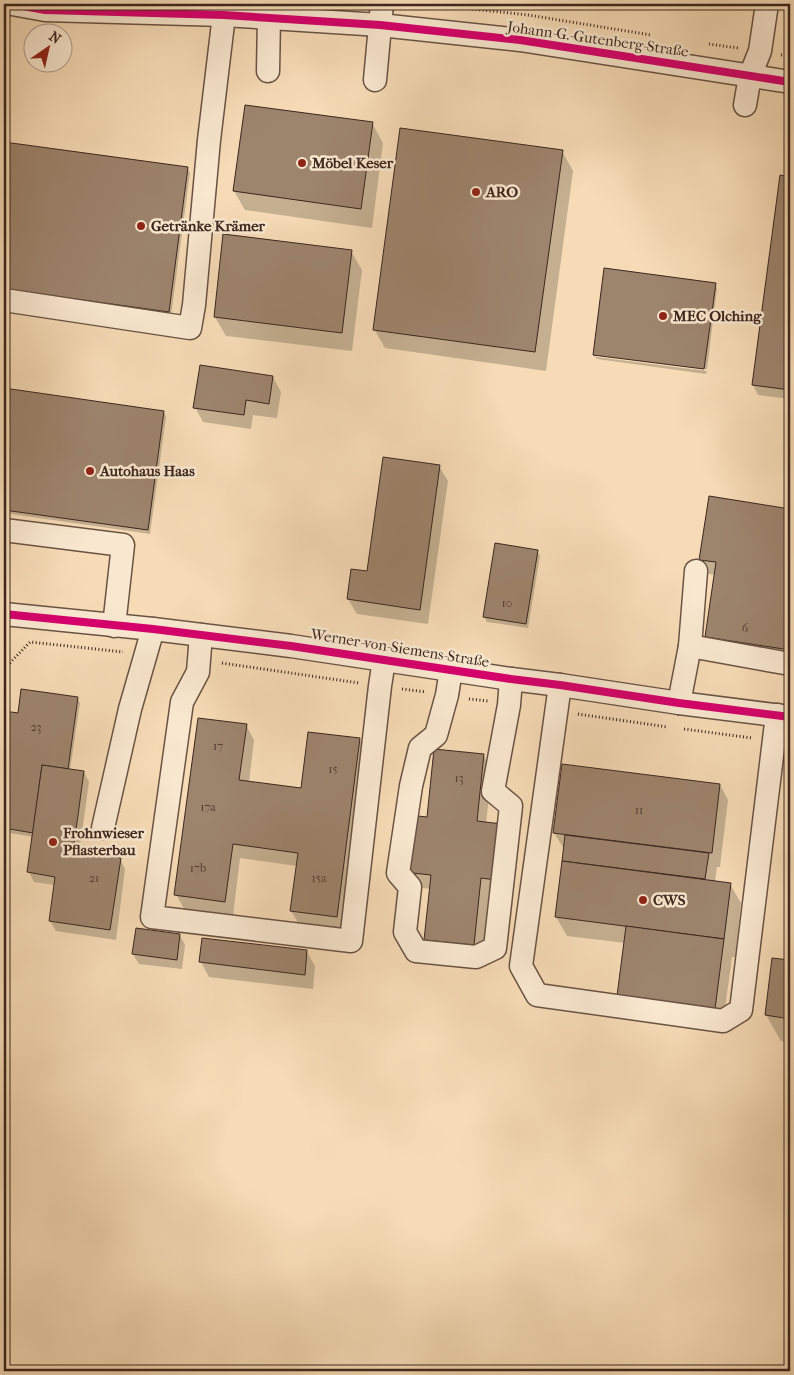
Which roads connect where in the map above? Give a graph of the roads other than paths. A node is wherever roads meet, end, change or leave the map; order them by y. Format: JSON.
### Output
{"nodes":[{"id":1,"x":12,"y":4,"type":"edge"},
{"id":2,"x":767,"y":4,"type":"edge"},
{"id":3,"x":42,"y":7,"type":"edge"},
{"id":4,"x":224,"y":10,"type":"edge"},
{"id":5,"x":4,"y":14,"type":"edge"},
{"id":6,"x":381,"y":14,"type":"edge"},
{"id":7,"x":269,"y":18,"type":"junction"},
{"id":8,"x":268,"y":71,"type":"dead end"},
{"id":9,"x":750,"y":76,"type":"junction"},
{"id":10,"x":375,"y":80,"type":"dead end"},
{"id":11,"x":790,"y":82,"type":"edge"},
{"id":12,"x":745,"y":105,"type":"dead end"},
{"id":13,"x":4,"y":300,"type":"edge"},
{"id":14,"x":4,"y":530,"type":"edge"},
{"id":15,"x":696,"y":571,"type":"dead end"},
{"id":16,"x":4,"y":614,"type":"edge"},
{"id":17,"x":114,"y":626,"type":"junction"},
{"id":18,"x":154,"y":629,"type":"junction"},
{"id":19,"x":201,"y":635,"type":"junction"},
{"id":20,"x":690,"y":646,"type":"junction"},
{"id":21,"x":384,"y":660,"type":"junction"},
{"id":22,"x":790,"y":664,"type":"edge"},
{"id":23,"x":451,"y":670,"type":"junction"},
{"id":24,"x":511,"y":679,"type":"junction"},
{"id":25,"x":560,"y":684,"type":"junction"},
{"id":26,"x":679,"y":703,"type":"junction"},
{"id":27,"x":784,"y":716,"type":"edge"},
{"id":28,"x":103,"y":828,"type":"dead end"}],
"edges":[{"from":1,"to":3,"type":"street","name":"Johann-G.-Gutenberg-Straße"},
{"from":2,"to":9,"type":"street"},
{"from":3,"to":4,"type":"street","name":"Johann-G.-Gutenberg-Straße"},
{"from":3,"to":5,"type":"street"},
{"from":4,"to":7,"type":"street","name":"Johann-G.-Gutenberg-Straße"},
{"from":4,"to":13,"type":"street"},
{"from":6,"to":7,"type":"street","name":"Johann-G.-Gutenberg-Straße"},
{"from":6,"to":9,"type":"street","name":"Johann-G.-Gutenberg-Straße"},
{"from":6,"to":10,"type":"street"},
{"from":7,"to":8,"type":"street"},
{"from":9,"to":11,"type":"street","name":"Johann-G.-Gutenberg-Straße"},
{"from":9,"to":12,"type":"street"},
{"from":14,"to":17,"type":"street"},
{"from":15,"to":20,"type":"street"},
{"from":16,"to":17,"type":"street","name":"Werner-von-Siemens-Straße"},
{"from":17,"to":18,"type":"street","name":"Werner-von-Siemens-Straße"},
{"from":18,"to":19,"type":"street","name":"Werner-von-Siemens-Straße"},
{"from":18,"to":28,"type":"street"},
{"from":19,"to":21,"type":"street","name":"Werner-von-Siemens-Straße"},
{"from":19,"to":21,"type":"street"},
{"from":20,"to":22,"type":"street"},
{"from":20,"to":26,"type":"street"},
{"from":21,"to":23,"type":"street","name":"Werner-von-Siemens-Straße"},
{"from":23,"to":24,"type":"street","name":"Werner-von-Siemens-Straße"},
{"from":23,"to":24,"type":"street"},
{"from":24,"to":25,"type":"street","name":"Werner-von-Siemens-Straße"},
{"from":25,"to":26,"type":"street","name":"Werner-von-Siemens-Straße"},
{"from":25,"to":27,"type":"street"},
{"from":26,"to":27,"type":"street","name":"Werner-von-Siemens-Straße"}]}
